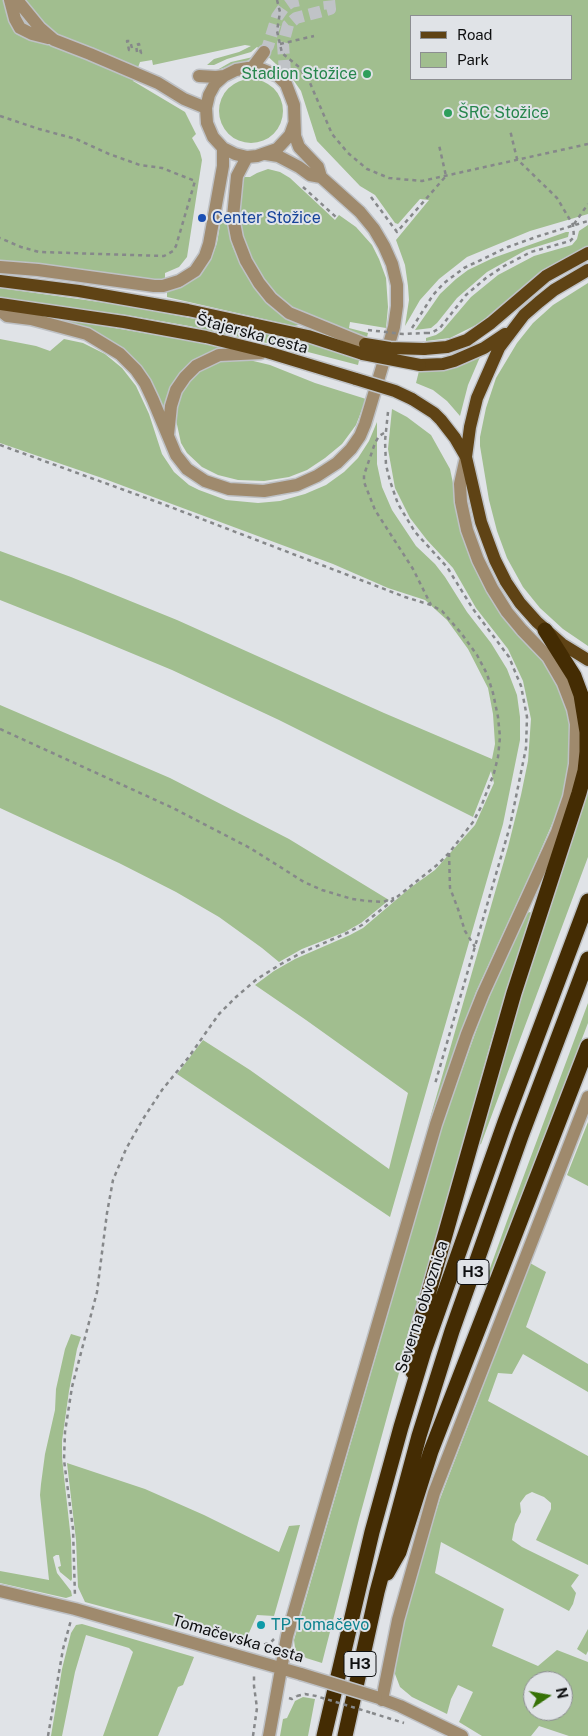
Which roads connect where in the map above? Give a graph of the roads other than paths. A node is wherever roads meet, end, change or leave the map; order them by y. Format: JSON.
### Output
{"nodes":[{"id":1,"x":10,"y":0,"type":"edge"},
{"id":2,"x":17,"y":0,"type":"edge"},
{"id":3,"x":54,"y":40,"type":"junction"},
{"id":4,"x":264,"y":52,"type":"tunnel mouth"},
{"id":5,"x":252,"y":68,"type":"junction"},
{"id":6,"x":199,"y":76,"type":"dead end"},
{"id":7,"x":224,"y":76,"type":"junction"},
{"id":8,"x":206,"y":108,"type":"junction"},
{"id":9,"x":294,"y":124,"type":"junction"},
{"id":10,"x":223,"y":148,"type":"junction"},
{"id":11,"x":266,"y":154,"type":"junction"},
{"id":12,"x":247,"y":157,"type":"junction"},
{"id":13,"x":321,"y":177,"type":"junction"},
{"id":14,"x":588,"y":253,"type":"edge"},
{"id":15,"x":0,"y":267,"type":"edge"},
{"id":16,"x":588,"y":270,"type":"edge"},
{"id":17,"x":0,"y":282,"type":"edge"},
{"id":18,"x":0,"y":304,"type":"edge"},
{"id":19,"x":0,"y":310,"type":"edge"},
{"id":20,"x":513,"y":328,"type":"junction"},
{"id":21,"x":364,"y":349,"type":"junction"},
{"id":22,"x":267,"y":352,"type":"junction"},
{"id":23,"x":168,"y":437,"type":"junction"},
{"id":24,"x":466,"y":457,"type":"junction"},
{"id":25,"x":545,"y":630,"type":"junction"},
{"id":26,"x":588,"y":660,"type":"edge"},
{"id":27,"x":588,"y":901,"type":"edge"},
{"id":28,"x":588,"y":959,"type":"edge"},
{"id":29,"x":588,"y":1046,"type":"edge"},
{"id":30,"x":588,"y":1097,"type":"edge"},
{"id":31,"x":414,"y":1386,"type":"junction"},
{"id":32,"x":0,"y":1591,"type":"edge"},
{"id":33,"x":376,"y":1592,"type":"junction"},
{"id":34,"x":281,"y":1668,"type":"junction"},
{"id":35,"x":379,"y":1698,"type":"junction"},
{"id":36,"x":269,"y":1736,"type":"edge"},
{"id":37,"x":324,"y":1736,"type":"edge"},
{"id":38,"x":345,"y":1736,"type":"edge"},
{"id":39,"x":462,"y":1736,"type":"edge"}],
"edges":[{"from":1,"to":3,"type":"street"},
{"from":2,"to":3,"type":"street"},
{"from":3,"to":8,"type":"street"},
{"from":4,"to":5,"type":"street"},
{"from":5,"to":7,"type":"street"},
{"from":5,"to":9,"type":"street"},
{"from":6,"to":7,"type":"street"},
{"from":7,"to":8,"type":"street"},
{"from":8,"to":10,"type":"street"},
{"from":9,"to":11,"type":"street"},
{"from":9,"to":13,"type":"street"},
{"from":10,"to":12,"type":"street"},
{"from":10,"to":15,"type":"street"},
{"from":11,"to":12,"type":"street"},
{"from":11,"to":13,"type":"street"},
{"from":12,"to":21,"type":"street"},
{"from":13,"to":23,"type":"street"},
{"from":14,"to":21,"type":"main road","name":"Štajerska cesta","bridge":true},
{"from":16,"to":20,"type":"main road"},
{"from":17,"to":21,"type":"main road","name":"Štajerska cesta"},
{"from":18,"to":22,"type":"main road","name":"Štajerska cesta"},
{"from":19,"to":23,"type":"street"},
{"from":20,"to":21,"type":"main road","name":"Štajerska cesta","bridge":true},
{"from":20,"to":24,"type":"main road"},
{"from":22,"to":23,"type":"street"},
{"from":22,"to":24,"type":"main road","name":"Štajerska cesta","bridge":true},
{"from":24,"to":25,"type":"main road"},
{"from":24,"to":34,"type":"street"},
{"from":25,"to":26,"type":"main road"},
{"from":25,"to":31,"type":"highway"},
{"from":27,"to":31,"type":"highway","name":"Severna obvoznica","number":"H3"},
{"from":28,"to":33,"type":"highway","number":"H3"},
{"from":29,"to":33,"type":"highway"},
{"from":30,"to":35,"type":"street"},
{"from":31,"to":37,"type":"highway","name":"Severna obvoznica","number":"H3"},
{"from":32,"to":34,"type":"street","name":"Tomačevska cesta"},
{"from":33,"to":38,"type":"highway","number":"H3"},
{"from":34,"to":35,"type":"street","name":"Tomačevska cesta","bridge":true},
{"from":34,"to":36,"type":"street"},
{"from":35,"to":39,"type":"street","name":"Tomačevska cesta"}]}
